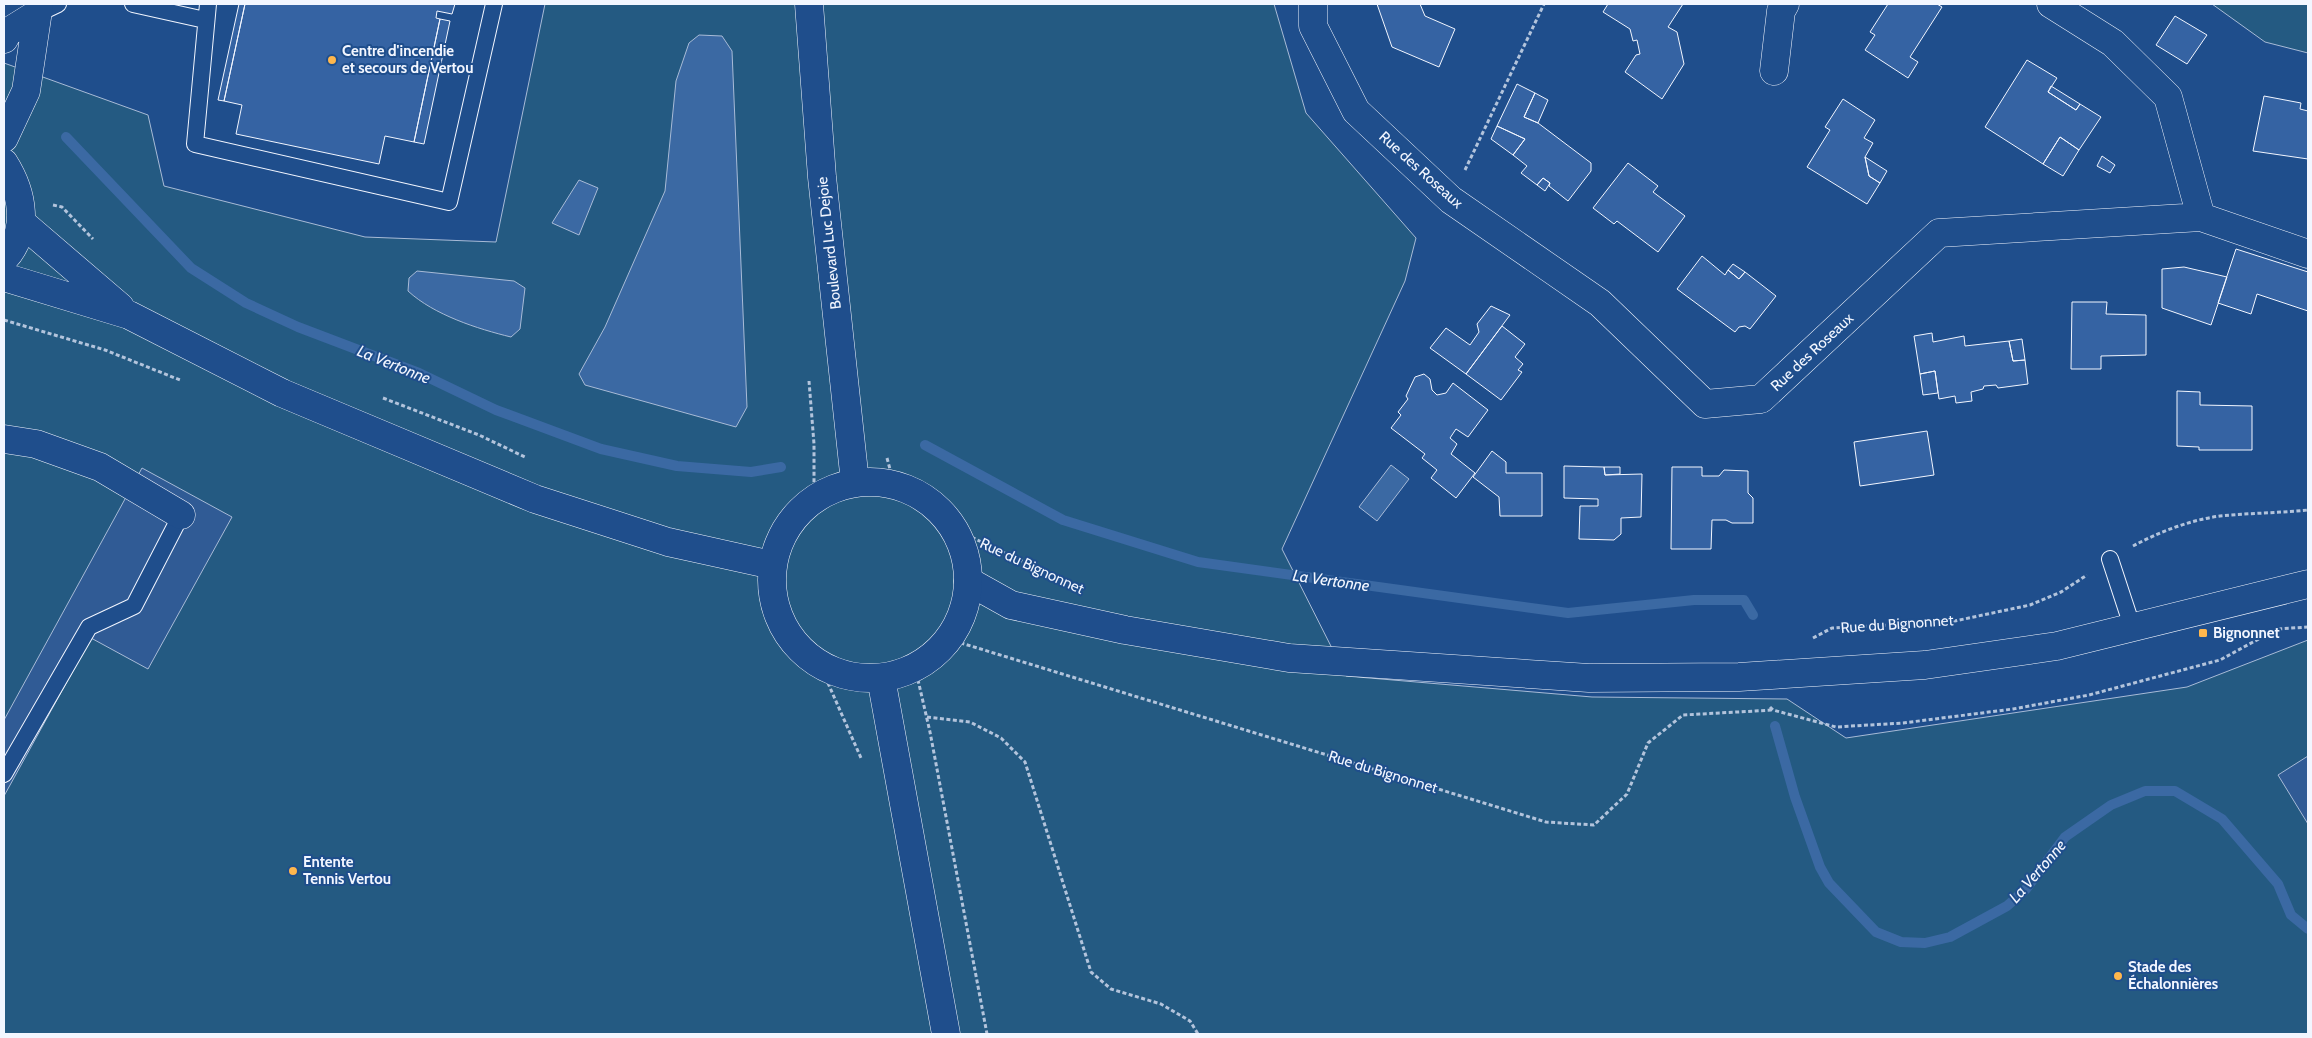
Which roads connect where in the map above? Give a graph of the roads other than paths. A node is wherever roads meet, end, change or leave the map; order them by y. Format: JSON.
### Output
{"nodes":[{"id":1,"x":133,"y":4,"type":"edge"},
{"id":2,"x":208,"y":4,"type":"edge"},
{"id":3,"x":494,"y":4,"type":"edge"},
{"id":4,"x":809,"y":4,"type":"edge"},
{"id":5,"x":1313,"y":4,"type":"edge"},
{"id":6,"x":1785,"y":4,"type":"edge"},
{"id":7,"x":2051,"y":4,"type":"edge"},
{"id":8,"x":40,"y":6,"type":"edge"},
{"id":9,"x":205,"y":20,"type":"junction"},
{"id":10,"x":4,"y":39,"type":"edge"},
{"id":11,"x":1774,"y":71,"type":"dead end"},
{"id":12,"x":4,"y":138,"type":"edge"},
{"id":13,"x":4,"y":163,"type":"edge"},
{"id":14,"x":2201,"y":217,"type":"junction"},
{"id":15,"x":22,"y":223,"type":"junction"},
{"id":16,"x":2308,"y":254,"type":"edge"},
{"id":17,"x":4,"y":259,"type":"edge"},
{"id":18,"x":4,"y":277,"type":"edge"},
{"id":19,"x":129,"y":315,"type":"junction"},
{"id":20,"x":4,"y":439,"type":"edge"},
{"id":21,"x":855,"y":482,"type":"junction"},
{"id":22,"x":181,"y":515,"type":"joint"},
{"id":23,"x":2110,"y":559,"type":"road end"},
{"id":24,"x":772,"y":565,"type":"junction"},
{"id":25,"x":968,"y":581,"type":"junction"},
{"id":26,"x":2308,"y":584,"type":"edge"},
{"id":27,"x":2133,"y":629,"type":"junction"},
{"id":28,"x":881,"y":678,"type":"junction"},
{"id":29,"x":4,"y":774,"type":"edge"},
{"id":30,"x":946,"y":1034,"type":"edge"}],
"edges":[{"from":1,"to":9,"type":"lane"},
{"from":2,"to":9,"type":"lane"},
{"from":3,"to":9,"type":"lane"},
{"from":4,"to":21,"type":"street","name":"Boulevard Luc Dejoie"},
{"from":5,"to":14,"type":"street","name":"Rue des Roseaux"},
{"from":6,"to":11,"type":"street"},
{"from":7,"to":14,"type":"street"},
{"from":8,"to":10,"type":"street"},
{"from":8,"to":12,"type":"street"},
{"from":13,"to":15,"type":"street"},
{"from":14,"to":16,"type":"street","name":"Rue des Roseaux"},
{"from":15,"to":17,"type":"street"},
{"from":15,"to":19,"type":"street"},
{"from":18,"to":19,"type":"street"},
{"from":19,"to":24,"type":"street"},
{"from":20,"to":22,"type":"street"},
{"from":21,"to":24,"type":"street"},
{"from":21,"to":25,"type":"street"},
{"from":22,"to":29,"type":"lane"},
{"from":23,"to":27,"type":"lane"},
{"from":24,"to":28,"type":"street"},
{"from":25,"to":27,"type":"street","name":"Rue du Bignonnet"},
{"from":25,"to":28,"type":"street"},
{"from":26,"to":27,"type":"street","name":"Rue du Bignonnet"},
{"from":28,"to":30,"type":"street"}]}
